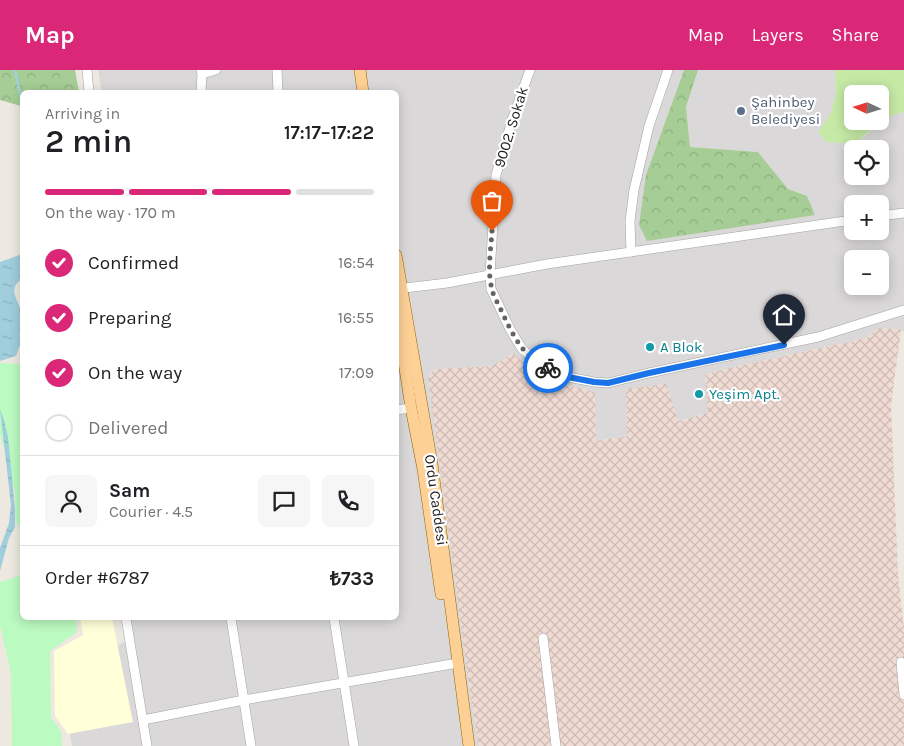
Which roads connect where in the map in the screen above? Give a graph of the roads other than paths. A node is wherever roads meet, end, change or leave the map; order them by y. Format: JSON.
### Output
{"nodes":[{"id":1,"x":87,"y":70,"type":"edge"},
{"id":2,"x":216,"y":70,"type":"edge"},
{"id":3,"x":277,"y":70,"type":"edge"},
{"id":4,"x":360,"y":70,"type":"edge"},
{"id":5,"x":367,"y":70,"type":"edge"},
{"id":6,"x":530,"y":70,"type":"edge"},
{"id":7,"x":668,"y":70,"type":"edge"},
{"id":8,"x":202,"y":72,"type":"edge"},
{"id":9,"x":89,"y":90,"type":"edge"},
{"id":10,"x":201,"y":90,"type":"edge"},
{"id":11,"x":278,"y":90,"type":"edge"},
{"id":12,"x":364,"y":90,"type":"edge"},
{"id":13,"x":370,"y":90,"type":"edge"},
{"id":14,"x":904,"y":213,"type":"edge"},
{"id":15,"x":889,"y":215,"type":"edge"},
{"id":16,"x":844,"y":221,"type":"edge"},
{"id":17,"x":631,"y":252,"type":"junction"},
{"id":18,"x":490,"y":274,"type":"junction"},
{"id":19,"x":399,"y":288,"type":"edge"},
{"id":20,"x":904,"y":310,"type":"edge"},
{"id":21,"x":399,"y":329,"type":"edge"},
{"id":22,"x":411,"y":408,"type":"junction"},
{"id":23,"x":399,"y":410,"type":"edge"},
{"id":24,"x":126,"y":620,"type":"edge"},
{"id":25,"x":231,"y":620,"type":"edge"},
{"id":26,"x":334,"y":620,"type":"edge"},
{"id":27,"x":543,"y":638,"type":"dead end"},
{"id":28,"x":901,"y":662,"type":"dead end"},
{"id":29,"x":452,"y":664,"type":"junction"},
{"id":30,"x":344,"y":683,"type":"junction"},
{"id":31,"x":904,"y":695,"type":"edge"},
{"id":32,"x":244,"y":700,"type":"junction"},
{"id":33,"x":143,"y":720,"type":"junction"},
{"id":34,"x":147,"y":746,"type":"edge"},
{"id":35,"x":251,"y":746,"type":"edge"},
{"id":36,"x":354,"y":746,"type":"edge"},
{"id":37,"x":464,"y":746,"type":"edge"},
{"id":38,"x":469,"y":746,"type":"edge"},
{"id":39,"x":556,"y":746,"type":"edge"}],
"edges":[{"from":1,"to":9,"type":"street"},
{"from":2,"to":8,"type":"street"},
{"from":3,"to":11,"type":"street"},
{"from":4,"to":12,"type":"main road"},
{"from":5,"to":13,"type":"main road"},
{"from":6,"to":18,"type":"street","name":"9002. Sokak"},
{"from":7,"to":17,"type":"street"},
{"from":8,"to":10,"type":"street"},
{"from":14,"to":15,"type":"street"},
{"from":16,"to":17,"type":"street"},
{"from":17,"to":18,"type":"street"},
{"from":18,"to":19,"type":"street"},
{"from":18,"to":20,"type":"street","name":"9002. Sokak"},
{"from":19,"to":38,"type":"main road","name":"Ordu Caddesi"},
{"from":21,"to":22,"type":"main road","name":"Ordu Caddesi"},
{"from":22,"to":23,"type":"street"},
{"from":22,"to":29,"type":"main road","name":"Ordu Caddesi"},
{"from":24,"to":33,"type":"street"},
{"from":25,"to":32,"type":"street"},
{"from":26,"to":30,"type":"street"},
{"from":27,"to":39,"type":"street"},
{"from":28,"to":31,"type":"street"},
{"from":29,"to":30,"type":"street"},
{"from":29,"to":37,"type":"main road","name":"Ordu Caddesi"},
{"from":30,"to":32,"type":"street"},
{"from":30,"to":36,"type":"street"},
{"from":32,"to":33,"type":"street"},
{"from":32,"to":35,"type":"street"},
{"from":33,"to":34,"type":"street"}]}
